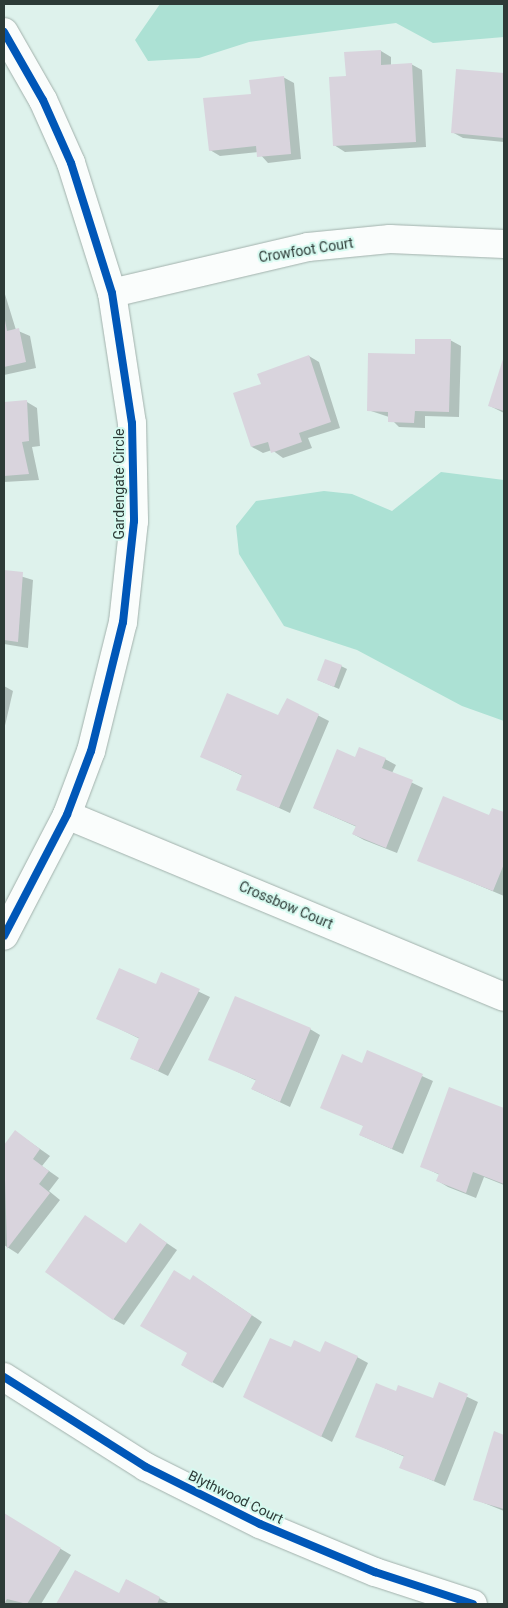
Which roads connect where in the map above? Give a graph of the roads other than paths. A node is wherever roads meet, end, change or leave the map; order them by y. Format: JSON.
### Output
{"nodes":[{"id":1,"x":4,"y":32,"type":"edge"},
{"id":2,"x":504,"y":244,"type":"edge"},
{"id":3,"x":112,"y":293,"type":"junction"},
{"id":4,"x":68,"y":815,"type":"junction"},
{"id":5,"x":4,"y":936,"type":"edge"},
{"id":6,"x":504,"y":997,"type":"edge"},
{"id":7,"x":4,"y":1378,"type":"edge"},
{"id":8,"x":473,"y":1604,"type":"edge"}],
"edges":[{"from":1,"to":3,"type":"street","name":"Gardengate Circle"},
{"from":2,"to":3,"type":"street","name":"Crowfoot Court"},
{"from":3,"to":4,"type":"street","name":"Gardengate Circle"},
{"from":4,"to":5,"type":"street","name":"Gardengate Circle"},
{"from":4,"to":6,"type":"street","name":"Crossbow Court"},
{"from":7,"to":8,"type":"street","name":"Blythwood Court"}]}
